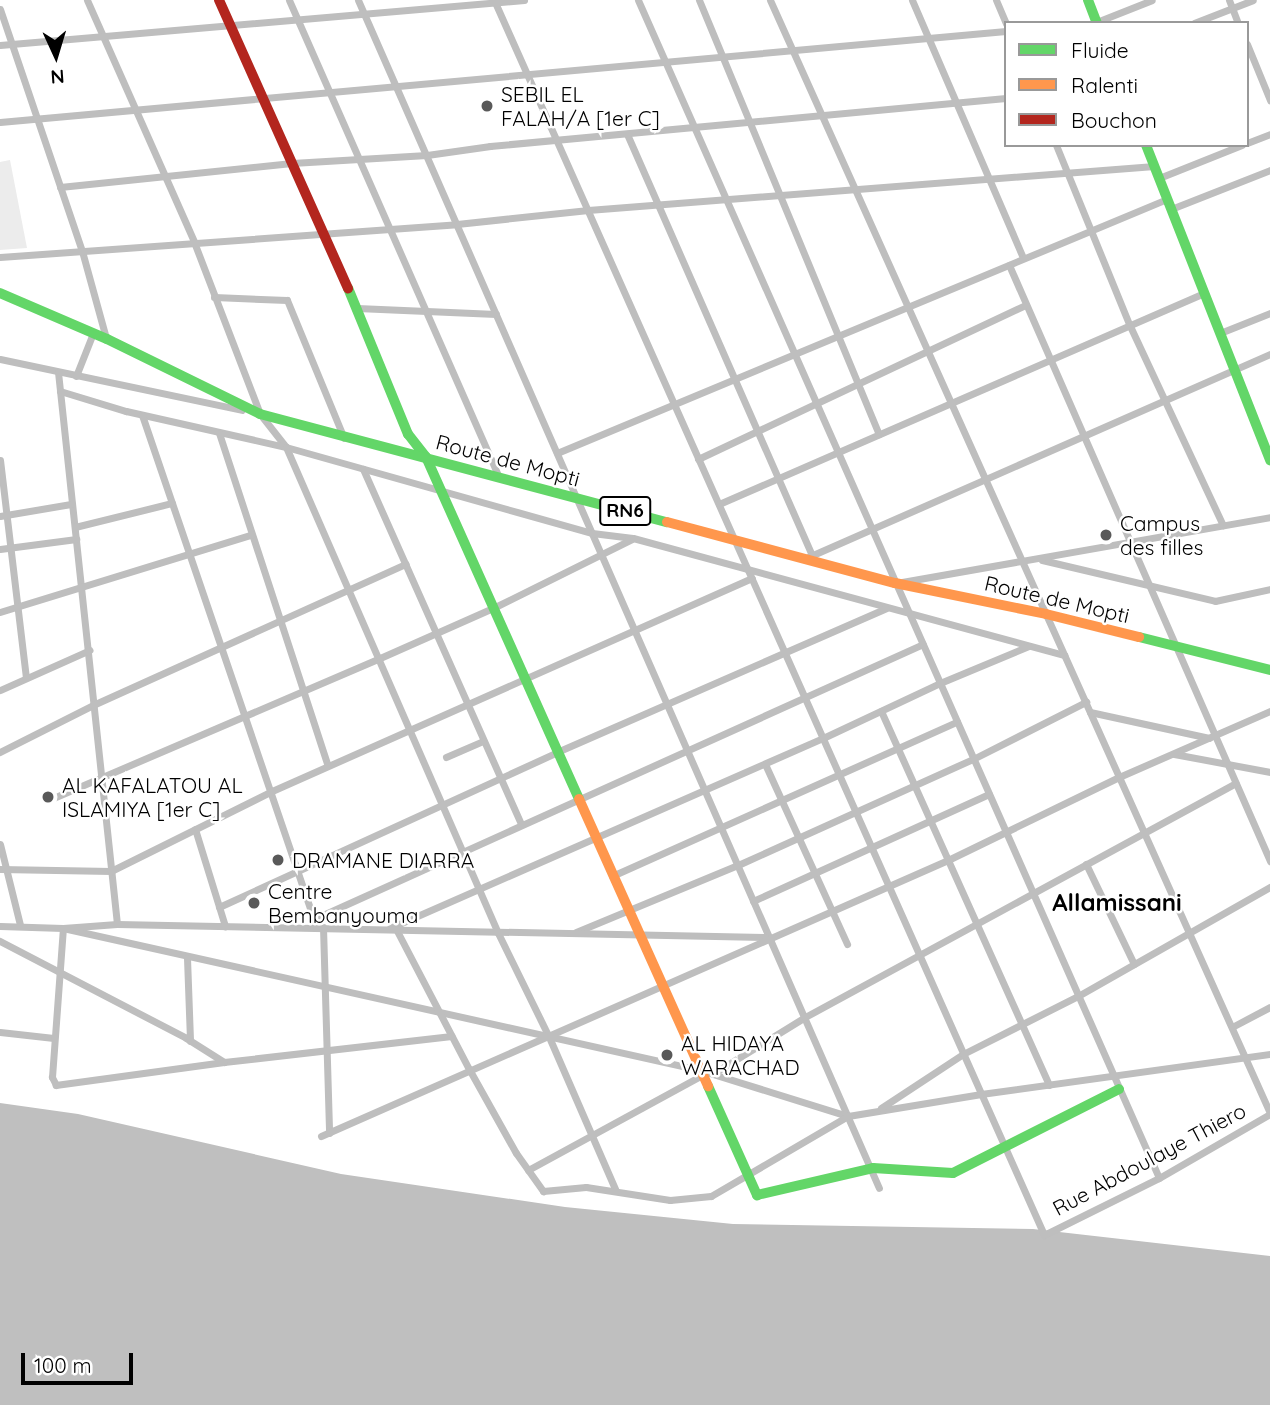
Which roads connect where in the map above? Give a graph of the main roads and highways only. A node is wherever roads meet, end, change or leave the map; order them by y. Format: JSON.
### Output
{"nodes":[{"id":1,"x":219,"y":0,"type":"edge"},
{"id":2,"x":1088,"y":0,"type":"edge"},
{"id":3,"x":1095,"y":21,"type":"edge"},
{"id":4,"x":1147,"y":147,"type":"edge"},
{"id":5,"x":0,"y":293,"type":"edge"},
{"id":6,"x":1265,"y":431,"type":"edge"},
{"id":7,"x":426,"y":457,"type":"junction"},
{"id":8,"x":1270,"y":460,"type":"edge"},
{"id":9,"x":1270,"y":670,"type":"edge"},
{"id":10,"x":1119,"y":1089,"type":"road end"}],
"edges":[{"from":1,"to":7,"type":"main road"},
{"from":2,"to":3,"type":"main road"},
{"from":4,"to":6,"type":"main road"},
{"from":5,"to":7,"type":"main road","name":"Route de Mopti","number":"RN6"},
{"from":6,"to":8,"type":"main road"},
{"from":7,"to":9,"type":"main road","name":"Route de Mopti","number":"RN6"},
{"from":7,"to":10,"type":"main road"}]}
